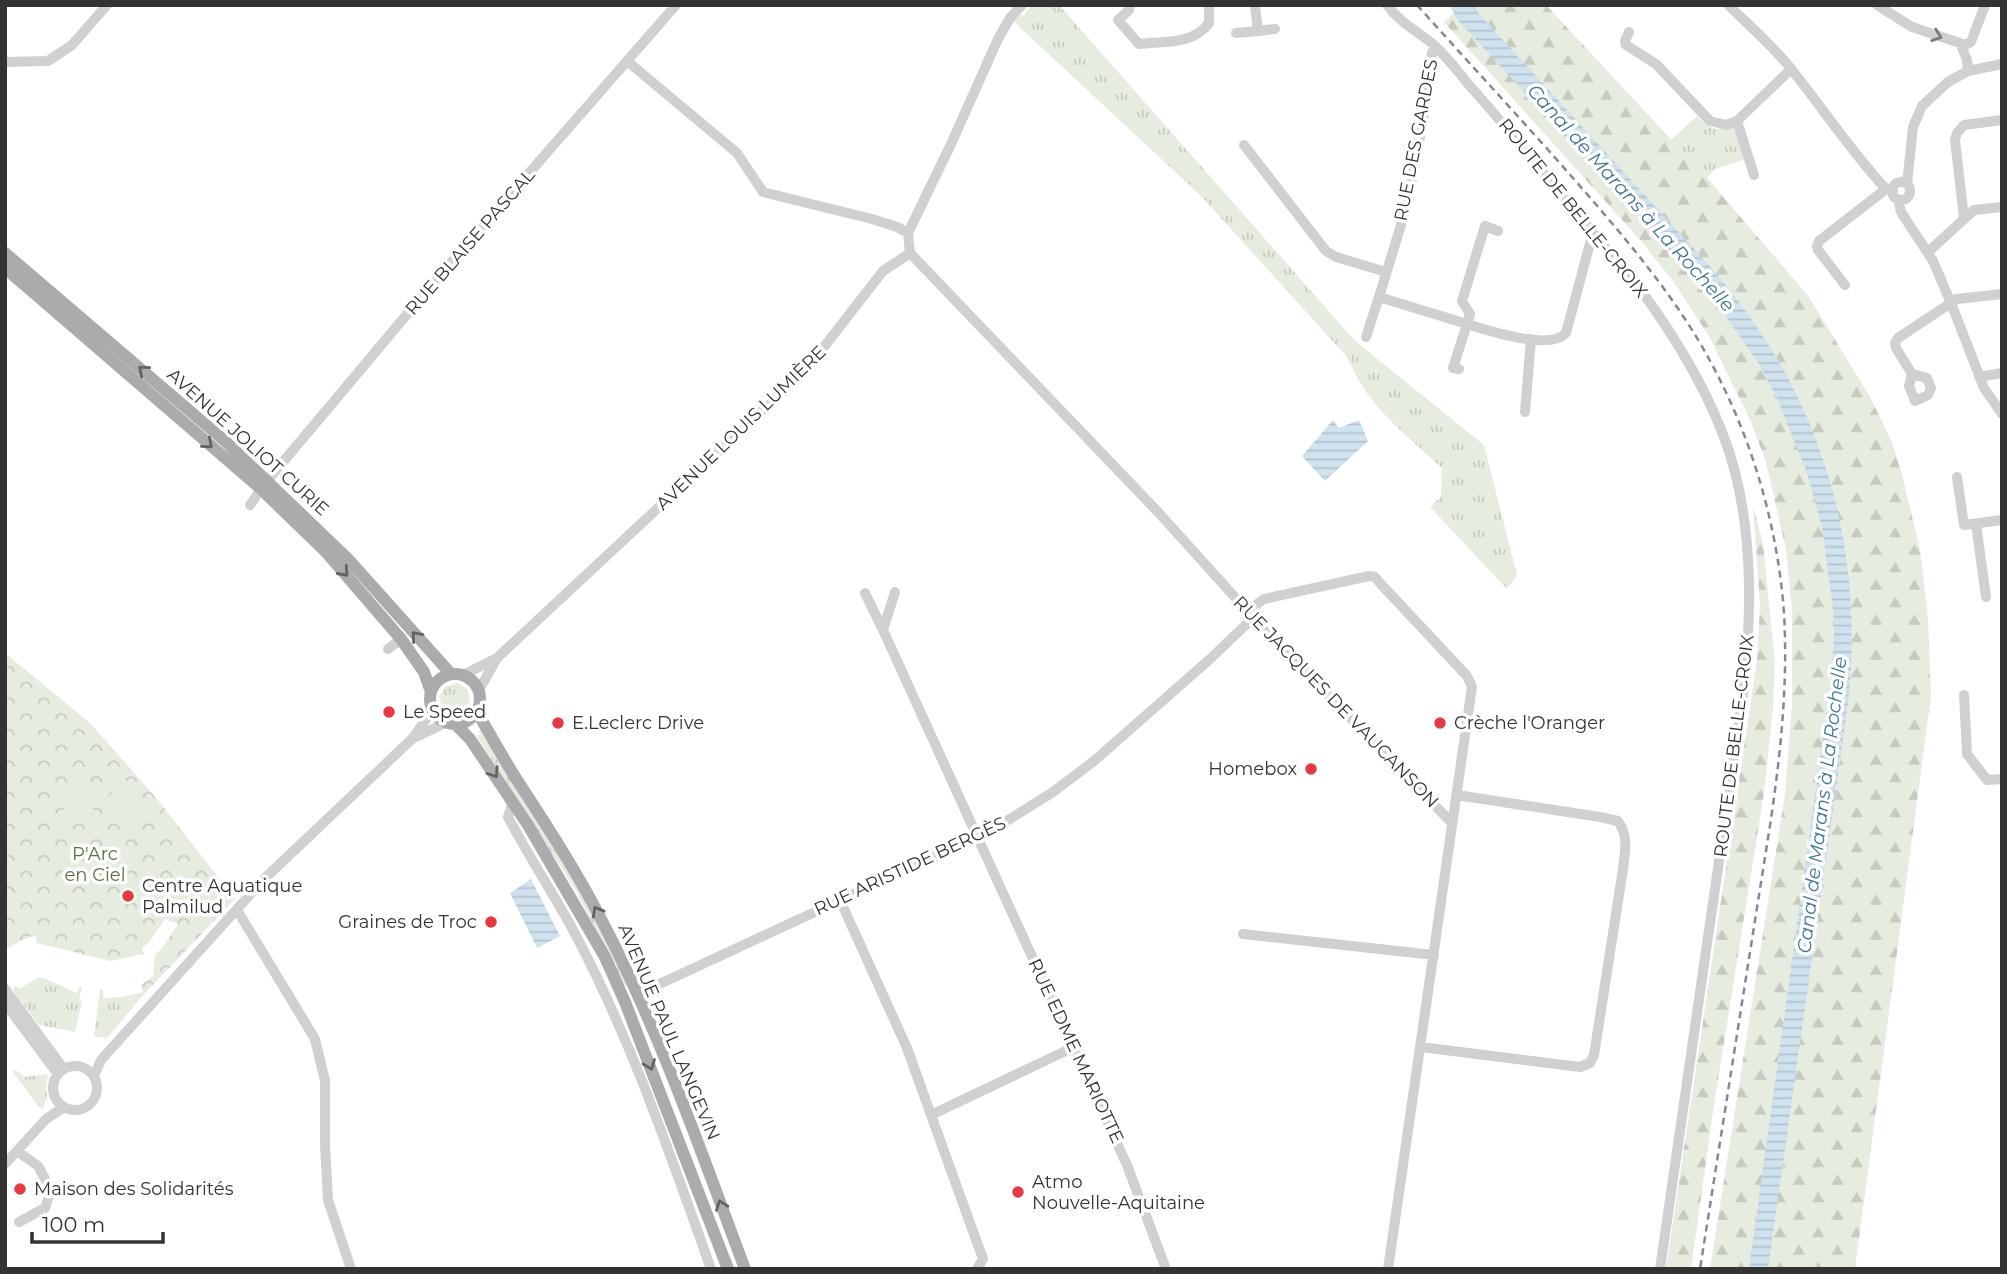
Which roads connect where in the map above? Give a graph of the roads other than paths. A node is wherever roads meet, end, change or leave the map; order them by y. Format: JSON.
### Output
{"nodes":[{"id":1,"x":107,"y":5,"type":"edge"},
{"id":2,"x":676,"y":5,"type":"edge"},
{"id":3,"x":1021,"y":5,"type":"edge"},
{"id":4,"x":1130,"y":5,"type":"edge"},
{"id":5,"x":1209,"y":5,"type":"edge"},
{"id":6,"x":1255,"y":5,"type":"edge"},
{"id":7,"x":1387,"y":5,"type":"edge"},
{"id":8,"x":1728,"y":5,"type":"edge"},
{"id":9,"x":1877,"y":5,"type":"edge"},
{"id":10,"x":1986,"y":5,"type":"edge"},
{"id":11,"x":1275,"y":29,"type":"dead end"},
{"id":12,"x":1258,"y":31,"type":"junction"},
{"id":13,"x":1629,"y":32,"type":"dead end"},
{"id":14,"x":1236,"y":33,"type":"dead end"},
{"id":15,"x":1966,"y":43,"type":"junction"},
{"id":16,"x":1435,"y":47,"type":"junction"},
{"id":17,"x":627,"y":61,"type":"junction"},
{"id":18,"x":5,"y":62,"type":"edge"},
{"id":19,"x":2002,"y":64,"type":"edge"},
{"id":20,"x":1968,"y":65,"type":"junction"},
{"id":21,"x":1791,"y":69,"type":"junction"},
{"id":22,"x":2002,"y":120,"type":"edge"},
{"id":23,"x":1737,"y":121,"type":"junction"},
{"id":24,"x":1244,"y":145,"type":"dead end"},
{"id":25,"x":1754,"y":175,"type":"dead end"},
{"id":26,"x":1896,"y":194,"type":"junction"},
{"id":27,"x":2002,"y":207,"type":"edge"},
{"id":28,"x":1964,"y":218,"type":"junction"},
{"id":29,"x":1499,"y":231,"type":"dead end"},
{"id":30,"x":1593,"y":232,"type":"junction"},
{"id":31,"x":908,"y":233,"type":"junction"},
{"id":32,"x":1928,"y":252,"type":"junction"},
{"id":33,"x":5,"y":253,"type":"edge"},
{"id":34,"x":910,"y":253,"type":"junction"},
{"id":35,"x":5,"y":268,"type":"edge"},
{"id":36,"x":1386,"y":272,"type":"junction"},
{"id":37,"x":1845,"y":285,"type":"dead end"},
{"id":38,"x":2002,"y":294,"type":"edge"},
{"id":39,"x":1379,"y":297,"type":"junction"},
{"id":40,"x":1951,"y":303,"type":"junction"},
{"id":41,"x":1467,"y":324,"type":"junction"},
{"id":42,"x":1366,"y":337,"type":"dead end"},
{"id":43,"x":1531,"y":339,"type":"junction"},
{"id":44,"x":1459,"y":369,"type":"dead end"},
{"id":45,"x":2002,"y":373,"type":"edge"},
{"id":46,"x":1912,"y":374,"type":"dead end"},
{"id":47,"x":1979,"y":377,"type":"junction"},
{"id":48,"x":1525,"y":412,"type":"dead end"},
{"id":49,"x":2002,"y":414,"type":"edge"},
{"id":50,"x":1957,"y":477,"type":"dead end"},
{"id":51,"x":264,"y":485,"type":"junction"},
{"id":52,"x":250,"y":505,"type":"dead end"},
{"id":53,"x":2002,"y":520,"type":"edge"},
{"id":54,"x":1976,"y":524,"type":"junction"},
{"id":55,"x":895,"y":592,"type":"dead end"},
{"id":56,"x":865,"y":593,"type":"dead end"},
{"id":57,"x":1986,"y":597,"type":"dead end"},
{"id":58,"x":1253,"y":618,"type":"junction"},
{"id":59,"x":883,"y":630,"type":"junction"},
{"id":60,"x":401,"y":639,"type":"junction"},
{"id":61,"x":388,"y":649,"type":"dead end"},
{"id":62,"x":497,"y":658,"type":"junction"},
{"id":63,"x":457,"y":674,"type":"junction"},
{"id":64,"x":479,"y":690,"type":"junction"},
{"id":65,"x":431,"y":692,"type":"junction"},
{"id":66,"x":1964,"y":695,"type":"dead end"},
{"id":67,"x":433,"y":709,"type":"junction"},
{"id":68,"x":477,"y":712,"type":"junction"},
{"id":69,"x":451,"y":723,"type":"junction"},
{"id":70,"x":413,"y":738,"type":"junction"},
{"id":71,"x":2002,"y":779,"type":"edge"},
{"id":72,"x":1457,"y":795,"type":"junction"},
{"id":73,"x":513,"y":801,"type":"junction"},
{"id":74,"x":1451,"y":822,"type":"junction"},
{"id":75,"x":977,"y":837,"type":"junction"},
{"id":76,"x":840,"y":900,"type":"junction"},
{"id":77,"x":237,"y":910,"type":"junction"},
{"id":78,"x":1243,"y":934,"type":"dead end"},
{"id":79,"x":1434,"y":955,"type":"junction"},
{"id":80,"x":5,"y":989,"type":"edge"},
{"id":81,"x":638,"y":994,"type":"junction"},
{"id":82,"x":5,"y":1003,"type":"edge"},
{"id":83,"x":1074,"y":1047,"type":"junction"},
{"id":84,"x":1421,"y":1047,"type":"junction"},
{"id":85,"x":101,"y":1059,"type":"junction"},
{"id":86,"x":84,"y":1067,"type":"junction"},
{"id":87,"x":60,"y":1071,"type":"junction"},
{"id":88,"x":94,"y":1076,"type":"junction"},
{"id":89,"x":55,"y":1098,"type":"junction"},
{"id":90,"x":64,"y":1107,"type":"junction"},
{"id":91,"x":931,"y":1115,"type":"junction"},
{"id":92,"x":46,"y":1119,"type":"junction"},
{"id":93,"x":17,"y":1152,"type":"junction"},
{"id":94,"x":705,"y":1162,"type":"junction"},
{"id":95,"x":5,"y":1164,"type":"edge"},
{"id":96,"x":691,"y":1167,"type":"junction"},
{"id":97,"x":676,"y":1171,"type":"junction"},
{"id":98,"x":19,"y":1222,"type":"dead end"},
{"id":99,"x":351,"y":1269,"type":"edge"},
{"id":100,"x":711,"y":1269,"type":"edge"},
{"id":101,"x":728,"y":1269,"type":"edge"},
{"id":102,"x":745,"y":1269,"type":"edge"},
{"id":103,"x":977,"y":1269,"type":"edge"},
{"id":104,"x":1166,"y":1269,"type":"edge"},
{"id":105,"x":1388,"y":1269,"type":"edge"},
{"id":106,"x":1660,"y":1269,"type":"edge"}],
"edges":[{"from":1,"to":18,"type":"street"},
{"from":2,"to":17,"type":"street","name":"RUE BLAISE PASCAL"},
{"from":3,"to":31,"type":"street"},
{"from":4,"to":5,"type":"street"},
{"from":6,"to":12,"type":"street"},
{"from":7,"to":16,"type":"street","name":"ROUTE DE BELLE-CROIX"},
{"from":8,"to":21,"type":"street"},
{"from":9,"to":15,"type":"street","one_way":true},
{"from":10,"to":15,"type":"street"},
{"from":11,"to":12,"type":"street"},
{"from":12,"to":14,"type":"street"},
{"from":13,"to":23,"type":"street"},
{"from":15,"to":20,"type":"street"},
{"from":16,"to":30,"type":"street","name":"ROUTE DE BELLE-CROIX"},
{"from":16,"to":36,"type":"street","name":"RUE DES GARDES"},
{"from":17,"to":31,"type":"street"},
{"from":17,"to":51,"type":"street","name":"RUE BLAISE PASCAL"},
{"from":19,"to":20,"type":"street"},
{"from":20,"to":26,"type":"street"},
{"from":21,"to":23,"type":"street"},
{"from":21,"to":26,"type":"street"},
{"from":22,"to":28,"type":"street"},
{"from":23,"to":25,"type":"street"},
{"from":24,"to":36,"type":"street"},
{"from":26,"to":32,"type":"street"},
{"from":26,"to":37,"type":"street"},
{"from":27,"to":28,"type":"street"},
{"from":28,"to":32,"type":"street"},
{"from":29,"to":41,"type":"street"},
{"from":30,"to":43,"type":"street"},
{"from":30,"to":106,"type":"street","name":"ROUTE DE BELLE-CROIX"},
{"from":31,"to":34,"type":"street"},
{"from":32,"to":40,"type":"street"},
{"from":51,"to":33,"type":"main road","name":"AVENUE JOLIOT CURIE","one_way":true},
{"from":34,"to":58,"type":"street","name":"RUE JACQUES DE VAUCANSON"},
{"from":34,"to":62,"type":"street","name":"AVENUE LOUIS LUMIÈRE"},
{"from":35,"to":51,"type":"main road","name":"AVENUE JOLIOT CURIE","one_way":true},
{"from":36,"to":39,"type":"street","name":"RUE DES GARDES"},
{"from":38,"to":40,"type":"street"},
{"from":39,"to":41,"type":"street"},
{"from":39,"to":42,"type":"street","name":"RUE DES GARDES"},
{"from":40,"to":46,"type":"street"},
{"from":40,"to":47,"type":"street"},
{"from":41,"to":43,"type":"street"},
{"from":41,"to":44,"type":"street"},
{"from":43,"to":48,"type":"street"},
{"from":45,"to":47,"type":"street"},
{"from":47,"to":49,"type":"street"},
{"from":50,"to":54,"type":"street"},
{"from":51,"to":52,"type":"street","name":"RUE BLAISE PASCAL"},
{"from":51,"to":60,"type":"main road","name":"AVENUE JOLIOT CURIE","one_way":true},
{"from":63,"to":51,"type":"main road","name":"AVENUE JOLIOT CURIE","one_way":true},
{"from":53,"to":54,"type":"street"},
{"from":54,"to":57,"type":"street"},
{"from":55,"to":59,"type":"street"},
{"from":56,"to":59,"type":"street","name":"RUE EDME MARIOTTE"},
{"from":58,"to":72,"type":"street","name":"RUE ARISTIDE BERGÈS"},
{"from":58,"to":74,"type":"street","name":"RUE JACQUES DE VAUCANSON"},
{"from":58,"to":75,"type":"street","name":"RUE ARISTIDE BERGÈS"},
{"from":59,"to":75,"type":"street","name":"RUE EDME MARIOTTE"},
{"from":60,"to":61,"type":"street"},
{"from":60,"to":65,"type":"main road","name":"AVENUE JOLIOT CURIE"},
{"from":62,"to":63,"type":"street","name":"AVENUE LOUIS LUMIÈRE"},
{"from":62,"to":64,"type":"street","name":"AVENUE LOUIS LUMIÈRE"},
{"from":63,"to":64,"type":"main road"},
{"from":63,"to":65,"type":"main road"},
{"from":64,"to":68,"type":"main road"},
{"from":65,"to":67,"type":"main road"},
{"from":66,"to":71,"type":"street"},
{"from":67,"to":69,"type":"main road"},
{"from":67,"to":70,"type":"street"},
{"from":68,"to":69,"type":"main road"},
{"from":81,"to":68,"type":"main road","name":"AVENUE PAUL LANGEVIN","one_way":true},
{"from":69,"to":70,"type":"street"},
{"from":69,"to":73,"type":"main road","name":"AVENUE PAUL LANGEVIN","one_way":true},
{"from":70,"to":77,"type":"street"},
{"from":72,"to":74,"type":"street"},
{"from":72,"to":84,"type":"street"},
{"from":73,"to":96,"type":"main road","name":"AVENUE PAUL LANGEVIN","one_way":true},
{"from":73,"to":97,"type":"street"},
{"from":74,"to":79,"type":"street","name":"RUE JACQUES DE VAUCANSON"},
{"from":75,"to":76,"type":"street","name":"RUE ARISTIDE BERGÈS"},
{"from":75,"to":83,"type":"street","name":"RUE EDME MARIOTTE"},
{"from":76,"to":81,"type":"street","name":"RUE ARISTIDE BERGÈS"},
{"from":76,"to":91,"type":"street"},
{"from":77,"to":85,"type":"street"},
{"from":77,"to":99,"type":"street"},
{"from":78,"to":79,"type":"street"},
{"from":79,"to":84,"type":"street","name":"RUE JACQUES DE VAUCANSON"},
{"from":80,"to":87,"type":"street"},
{"from":81,"to":94,"type":"main road","name":"AVENUE PAUL LANGEVIN"},
{"from":82,"to":87,"type":"street"},
{"from":83,"to":91,"type":"street"},
{"from":83,"to":104,"type":"street","name":"RUE EDME MARIOTTE"},
{"from":84,"to":105,"type":"street","name":"RUE JACQUES DE VAUCANSON"},
{"from":85,"to":86,"type":"street"},
{"from":85,"to":88,"type":"street"},
{"from":86,"to":87,"type":"street"},
{"from":86,"to":88,"type":"street"},
{"from":87,"to":89,"type":"street"},
{"from":88,"to":90,"type":"street"},
{"from":89,"to":90,"type":"street"},
{"from":89,"to":92,"type":"street"},
{"from":90,"to":92,"type":"street"},
{"from":91,"to":103,"type":"street"},
{"from":92,"to":93,"type":"street"},
{"from":93,"to":95,"type":"street"},
{"from":93,"to":98,"type":"street"},
{"from":94,"to":96,"type":"street"},
{"from":102,"to":94,"type":"main road","name":"AVENUE PAUL LANGEVIN","one_way":true},
{"from":96,"to":97,"type":"street"},
{"from":96,"to":101,"type":"main road","name":"AVENUE PAUL LANGEVIN"},
{"from":97,"to":100,"type":"street"}]}
